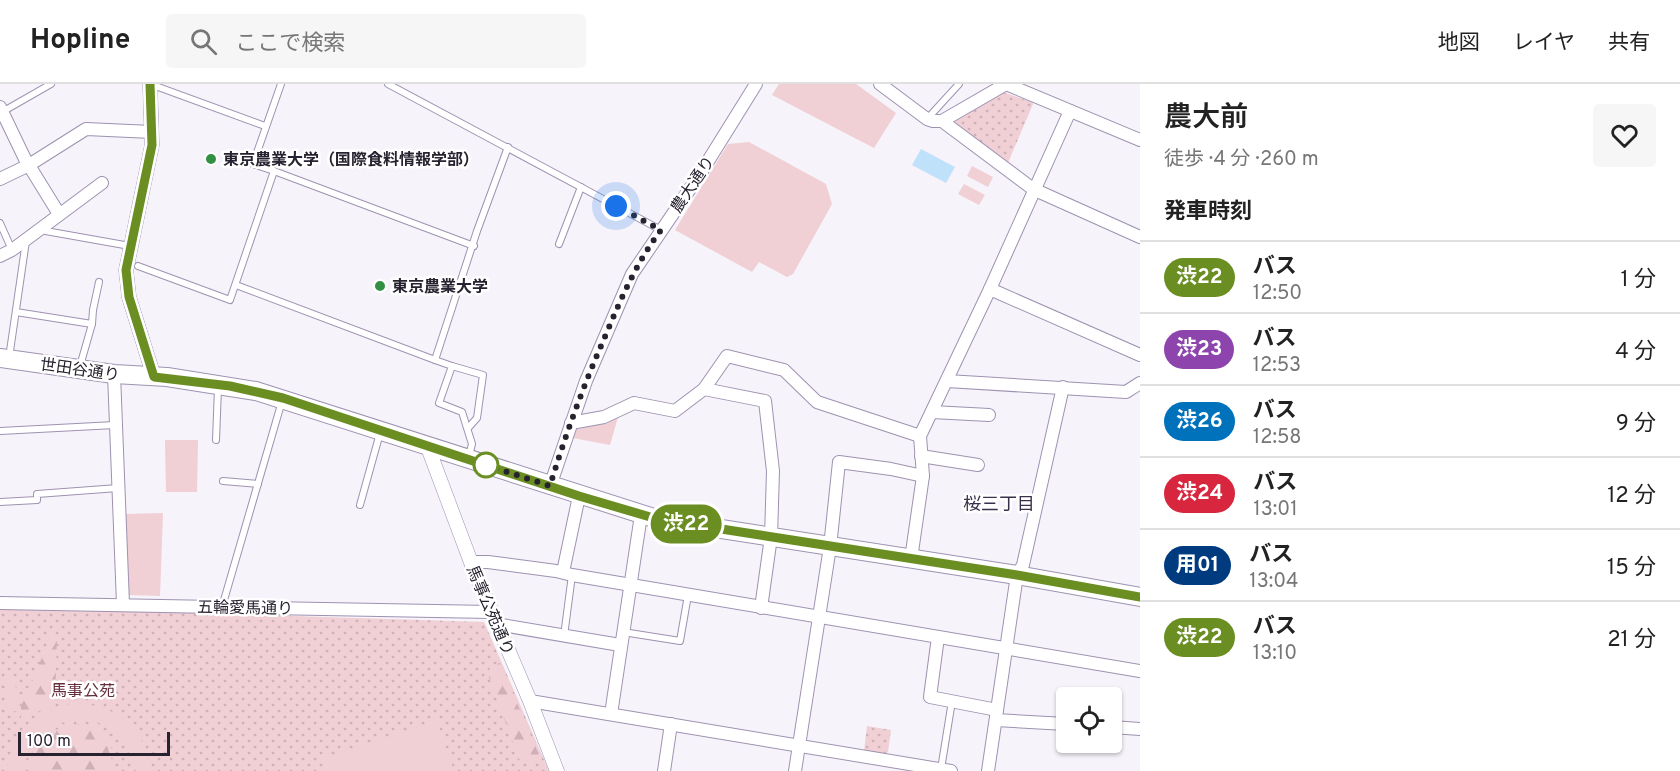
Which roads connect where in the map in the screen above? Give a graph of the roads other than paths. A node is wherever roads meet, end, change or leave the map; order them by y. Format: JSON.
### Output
{"nodes":[{"id":1,"x":51,"y":84,"type":"edge"},
{"id":2,"x":150,"y":84,"type":"edge"},
{"id":3,"x":281,"y":84,"type":"edge"},
{"id":4,"x":388,"y":84,"type":"edge"},
{"id":5,"x":756,"y":84,"type":"edge"},
{"id":6,"x":959,"y":84,"type":"edge"},
{"id":7,"x":1006,"y":84,"type":"edge"},
{"id":8,"x":882,"y":85,"type":"edge"},
{"id":9,"x":1,"y":109,"type":"edge"},
{"id":10,"x":1070,"y":111,"type":"junction"},
{"id":11,"x":927,"y":119,"type":"junction"},
{"id":12,"x":942,"y":121,"type":"junction"},
{"id":13,"x":266,"y":126,"type":"junction"},
{"id":14,"x":152,"y":132,"type":"junction"},
{"id":15,"x":1140,"y":140,"type":"edge"},
{"id":16,"x":508,"y":147,"type":"junction"},
{"id":17,"x":29,"y":165,"type":"junction"},
{"id":18,"x":274,"y":171,"type":"junction"},
{"id":19,"x":0,"y":179,"type":"edge"},
{"id":20,"x":102,"y":183,"type":"dead end"},
{"id":21,"x":581,"y":187,"type":"junction"},
{"id":22,"x":1033,"y":189,"type":"junction"},
{"id":23,"x":59,"y":214,"type":"junction"},
{"id":24,"x":0,"y":223,"type":"edge"},
{"id":25,"x":39,"y":230,"type":"junction"},
{"id":26,"x":661,"y":230,"type":"junction"},
{"id":27,"x":1140,"y":237,"type":"edge"},
{"id":28,"x":26,"y":240,"type":"junction"},
{"id":29,"x":559,"y":244,"type":"dead end"},
{"id":30,"x":131,"y":246,"type":"junction"},
{"id":31,"x":474,"y":246,"type":"junction"},
{"id":32,"x":12,"y":250,"type":"junction"},
{"id":33,"x":0,"y":256,"type":"edge"},
{"id":34,"x":138,"y":266,"type":"dead end"},
{"id":35,"x":99,"y":282,"type":"dead end"},
{"id":36,"x":236,"y":285,"type":"junction"},
{"id":37,"x":990,"y":289,"type":"junction"},
{"id":38,"x":16,"y":312,"type":"junction"},
{"id":39,"x":92,"y":324,"type":"junction"},
{"id":40,"x":1140,"y":355,"type":"edge"},
{"id":41,"x":4,"y":359,"type":"edge"},
{"id":42,"x":435,"y":360,"type":"junction"},
{"id":43,"x":452,"y":366,"type":"junction"},
{"id":44,"x":79,"y":369,"type":"junction"},
{"id":45,"x":114,"y":374,"type":"junction"},
{"id":46,"x":154,"y":377,"type":"junction"},
{"id":47,"x":947,"y":381,"type":"junction"},
{"id":48,"x":218,"y":384,"type":"junction"},
{"id":49,"x":1139,"y":385,"type":"edge"},
{"id":50,"x":1063,"y":387,"type":"junction"},
{"id":51,"x":704,"y":389,"type":"junction"},
{"id":52,"x":283,"y":398,"type":"junction"},
{"id":53,"x":932,"y":412,"type":"junction"},
{"id":54,"x":988,"y":415,"type":"dead end"},
{"id":55,"x":571,"y":423,"type":"junction"},
{"id":56,"x":116,"y":425,"type":"junction"},
{"id":57,"x":468,"y":428,"type":"junction"},
{"id":58,"x":381,"y":430,"type":"junction"},
{"id":59,"x":0,"y":431,"type":"edge"},
{"id":60,"x":920,"y":436,"type":"junction"},
{"id":61,"x":216,"y":440,"type":"dead end"},
{"id":62,"x":432,"y":448,"type":"junction"},
{"id":63,"x":921,"y":456,"type":"junction"},
{"id":64,"x":467,"y":459,"type":"junction"},
{"id":65,"x":978,"y":465,"type":"dead end"},
{"id":66,"x":923,"y":476,"type":"junction"},
{"id":67,"x":223,"y":481,"type":"dead end"},
{"id":68,"x":258,"y":484,"type":"junction"},
{"id":69,"x":550,"y":486,"type":"junction"},
{"id":70,"x":118,"y":488,"type":"junction"},
{"id":71,"x":579,"y":496,"type":"junction"},
{"id":72,"x":0,"y":502,"type":"edge"},
{"id":73,"x":360,"y":505,"type":"dead end"},
{"id":74,"x":641,"y":515,"type":"junction"},
{"id":75,"x":771,"y":537,"type":"junction"},
{"id":76,"x":830,"y":547,"type":"junction"},
{"id":77,"x":911,"y":560,"type":"junction"},
{"id":78,"x":472,"y":565,"type":"junction"},
{"id":79,"x":568,"y":574,"type":"junction"},
{"id":80,"x":1017,"y":575,"type":"junction"},
{"id":81,"x":630,"y":585,"type":"junction"},
{"id":82,"x":688,"y":595,"type":"junction"},
{"id":83,"x":1140,"y":597,"type":"edge"},
{"id":84,"x":0,"y":603,"type":"edge"},
{"id":85,"x":123,"y":604,"type":"junction"},
{"id":86,"x":222,"y":607,"type":"junction"},
{"id":87,"x":761,"y":608,"type":"junction"},
{"id":88,"x":819,"y":615,"type":"junction"},
{"id":89,"x":494,"y":618,"type":"junction"},
{"id":90,"x":564,"y":636,"type":"junction"},
{"id":91,"x":938,"y":637,"type":"junction"},
{"id":92,"x":621,"y":639,"type":"junction"},
{"id":93,"x":1007,"y":649,"type":"junction"},
{"id":94,"x":1140,"y":671,"type":"edge"},
{"id":95,"x":530,"y":701,"type":"junction"},
{"id":96,"x":952,"y":701,"type":"junction"},
{"id":97,"x":611,"y":714,"type":"junction"},
{"id":98,"x":997,"y":715,"type":"junction"},
{"id":99,"x":1056,"y":723,"type":"edge"},
{"id":100,"x":671,"y":724,"type":"junction"},
{"id":101,"x":1122,"y":728,"type":"edge"},
{"id":102,"x":1140,"y":729,"type":"edge"},
{"id":103,"x":798,"y":745,"type":"junction"},
{"id":104,"x":946,"y":770,"type":"edge"},
{"id":105,"x":557,"y":771,"type":"edge"},
{"id":106,"x":664,"y":771,"type":"edge"},
{"id":107,"x":795,"y":771,"type":"edge"},
{"id":108,"x":988,"y":771,"type":"edge"}],
"edges":[{"from":1,"to":9,"type":"lane"},
{"from":2,"to":13,"type":"lane"},
{"from":2,"to":14,"type":"street"},
{"from":3,"to":13,"type":"lane"},
{"from":4,"to":16,"type":"lane"},
{"from":5,"to":26,"type":"street","name":"農大通り"},
{"from":6,"to":11,"type":"lane"},
{"from":7,"to":10,"type":"street"},
{"from":7,"to":12,"type":"street"},
{"from":8,"to":11,"type":"street"},
{"from":9,"to":17,"type":"street"},
{"from":10,"to":15,"type":"street"},
{"from":10,"to":22,"type":"street"},
{"from":11,"to":12,"type":"street"},
{"from":12,"to":22,"type":"street"},
{"from":13,"to":18,"type":"lane"},
{"from":14,"to":17,"type":"street"},
{"from":14,"to":30,"type":"street"},
{"from":16,"to":21,"type":"lane"},
{"from":16,"to":31,"type":"lane"},
{"from":17,"to":19,"type":"street"},
{"from":17,"to":23,"type":"street"},
{"from":18,"to":31,"type":"lane"},
{"from":18,"to":36,"type":"lane"},
{"from":20,"to":23,"type":"street"},
{"from":21,"to":26,"type":"lane"},
{"from":21,"to":29,"type":"lane"},
{"from":22,"to":27,"type":"street"},
{"from":22,"to":37,"type":"street"},
{"from":23,"to":25,"type":"street"},
{"from":24,"to":32,"type":"lane"},
{"from":25,"to":28,"type":"street"},
{"from":25,"to":30,"type":"lane"},
{"from":26,"to":55,"type":"street","name":"農大通り"},
{"from":28,"to":32,"type":"street"},
{"from":28,"to":38,"type":"lane"},
{"from":30,"to":46,"type":"street"},
{"from":31,"to":42,"type":"lane"},
{"from":32,"to":33,"type":"street"},
{"from":34,"to":36,"type":"lane"},
{"from":35,"to":39,"type":"lane"},
{"from":36,"to":42,"type":"lane"},
{"from":37,"to":40,"type":"street"},
{"from":37,"to":47,"type":"street"},
{"from":38,"to":39,"type":"lane"},
{"from":38,"to":41,"type":"lane"},
{"from":39,"to":44,"type":"lane"},
{"from":41,"to":44,"type":"main road","name":"世田谷通り"},
{"from":42,"to":43,"type":"lane"},
{"from":43,"to":57,"type":"lane"},
{"from":43,"to":57,"type":"lane"},
{"from":44,"to":45,"type":"main road","name":"世田谷通り"},
{"from":45,"to":46,"type":"main road","name":"世田谷通り"},
{"from":45,"to":56,"type":"street"},
{"from":46,"to":48,"type":"main road","name":"世田谷通り"},
{"from":47,"to":50,"type":"street"},
{"from":47,"to":53,"type":"street"},
{"from":48,"to":52,"type":"main road","name":"世田谷通り"},
{"from":48,"to":61,"type":"lane"},
{"from":49,"to":50,"type":"street"},
{"from":50,"to":80,"type":"street"},
{"from":51,"to":55,"type":"street"},
{"from":51,"to":60,"type":"street"},
{"from":51,"to":75,"type":"street"},
{"from":52,"to":58,"type":"main road","name":"世田谷通り"},
{"from":52,"to":68,"type":"lane"},
{"from":53,"to":54,"type":"street"},
{"from":53,"to":60,"type":"street"},
{"from":55,"to":69,"type":"street","name":"農大通り"},
{"from":56,"to":59,"type":"lane"},
{"from":56,"to":70,"type":"street"},
{"from":57,"to":64,"type":"lane"},
{"from":58,"to":62,"type":"main road","name":"世田谷通り"},
{"from":58,"to":73,"type":"lane"},
{"from":60,"to":63,"type":"street"},
{"from":62,"to":64,"type":"main road","name":"世田谷通り"},
{"from":62,"to":78,"type":"street","name":"馬事公苑通り"},
{"from":63,"to":65,"type":"street"},
{"from":63,"to":66,"type":"street"},
{"from":64,"to":69,"type":"main road","name":"世田谷通り"},
{"from":66,"to":76,"type":"street"},
{"from":66,"to":77,"type":"street"},
{"from":67,"to":68,"type":"lane"},
{"from":68,"to":86,"type":"lane"},
{"from":69,"to":71,"type":"main road","name":"世田谷通り"},
{"from":70,"to":72,"type":"lane"},
{"from":70,"to":85,"type":"street"},
{"from":71,"to":74,"type":"main road","name":"世田谷通り"},
{"from":71,"to":79,"type":"street"},
{"from":74,"to":75,"type":"main road","name":"世田谷通り"},
{"from":74,"to":81,"type":"street"},
{"from":75,"to":76,"type":"main road","name":"世田谷通り"},
{"from":75,"to":87,"type":"street"},
{"from":76,"to":77,"type":"main road","name":"世田谷通り"},
{"from":76,"to":88,"type":"street"},
{"from":77,"to":80,"type":"main road","name":"世田谷通り"},
{"from":78,"to":79,"type":"street"},
{"from":78,"to":89,"type":"street","name":"馬事公苑通り"},
{"from":79,"to":81,"type":"street"},
{"from":79,"to":90,"type":"lane"},
{"from":80,"to":83,"type":"main road","name":"世田谷通り"},
{"from":80,"to":93,"type":"street"},
{"from":81,"to":82,"type":"street"},
{"from":81,"to":92,"type":"street"},
{"from":82,"to":87,"type":"street"},
{"from":82,"to":92,"type":"lane"},
{"from":84,"to":85,"type":"street","name":"五輪愛馬通り"},
{"from":85,"to":86,"type":"street","name":"五輪愛馬通り"},
{"from":86,"to":89,"type":"street","name":"五輪愛馬通り"},
{"from":87,"to":88,"type":"street"},
{"from":88,"to":91,"type":"street"},
{"from":88,"to":103,"type":"street"},
{"from":89,"to":90,"type":"street","name":"五輪愛馬通り"},
{"from":89,"to":95,"type":"street","name":"馬事公苑通り"},
{"from":90,"to":92,"type":"street","name":"五輪愛馬通り"},
{"from":91,"to":93,"type":"street"},
{"from":91,"to":96,"type":"street"},
{"from":92,"to":97,"type":"street"},
{"from":93,"to":94,"type":"street"},
{"from":93,"to":98,"type":"street"},
{"from":95,"to":97,"type":"street"},
{"from":95,"to":105,"type":"street","name":"馬事公苑通り"},
{"from":96,"to":98,"type":"street"},
{"from":96,"to":104,"type":"lane"},
{"from":97,"to":100,"type":"street"},
{"from":98,"to":99,"type":"street"},
{"from":98,"to":108,"type":"street"},
{"from":100,"to":103,"type":"street"},
{"from":100,"to":106,"type":"street"},
{"from":101,"to":102,"type":"street"},
{"from":103,"to":104,"type":"street"},
{"from":103,"to":107,"type":"street"}]}
